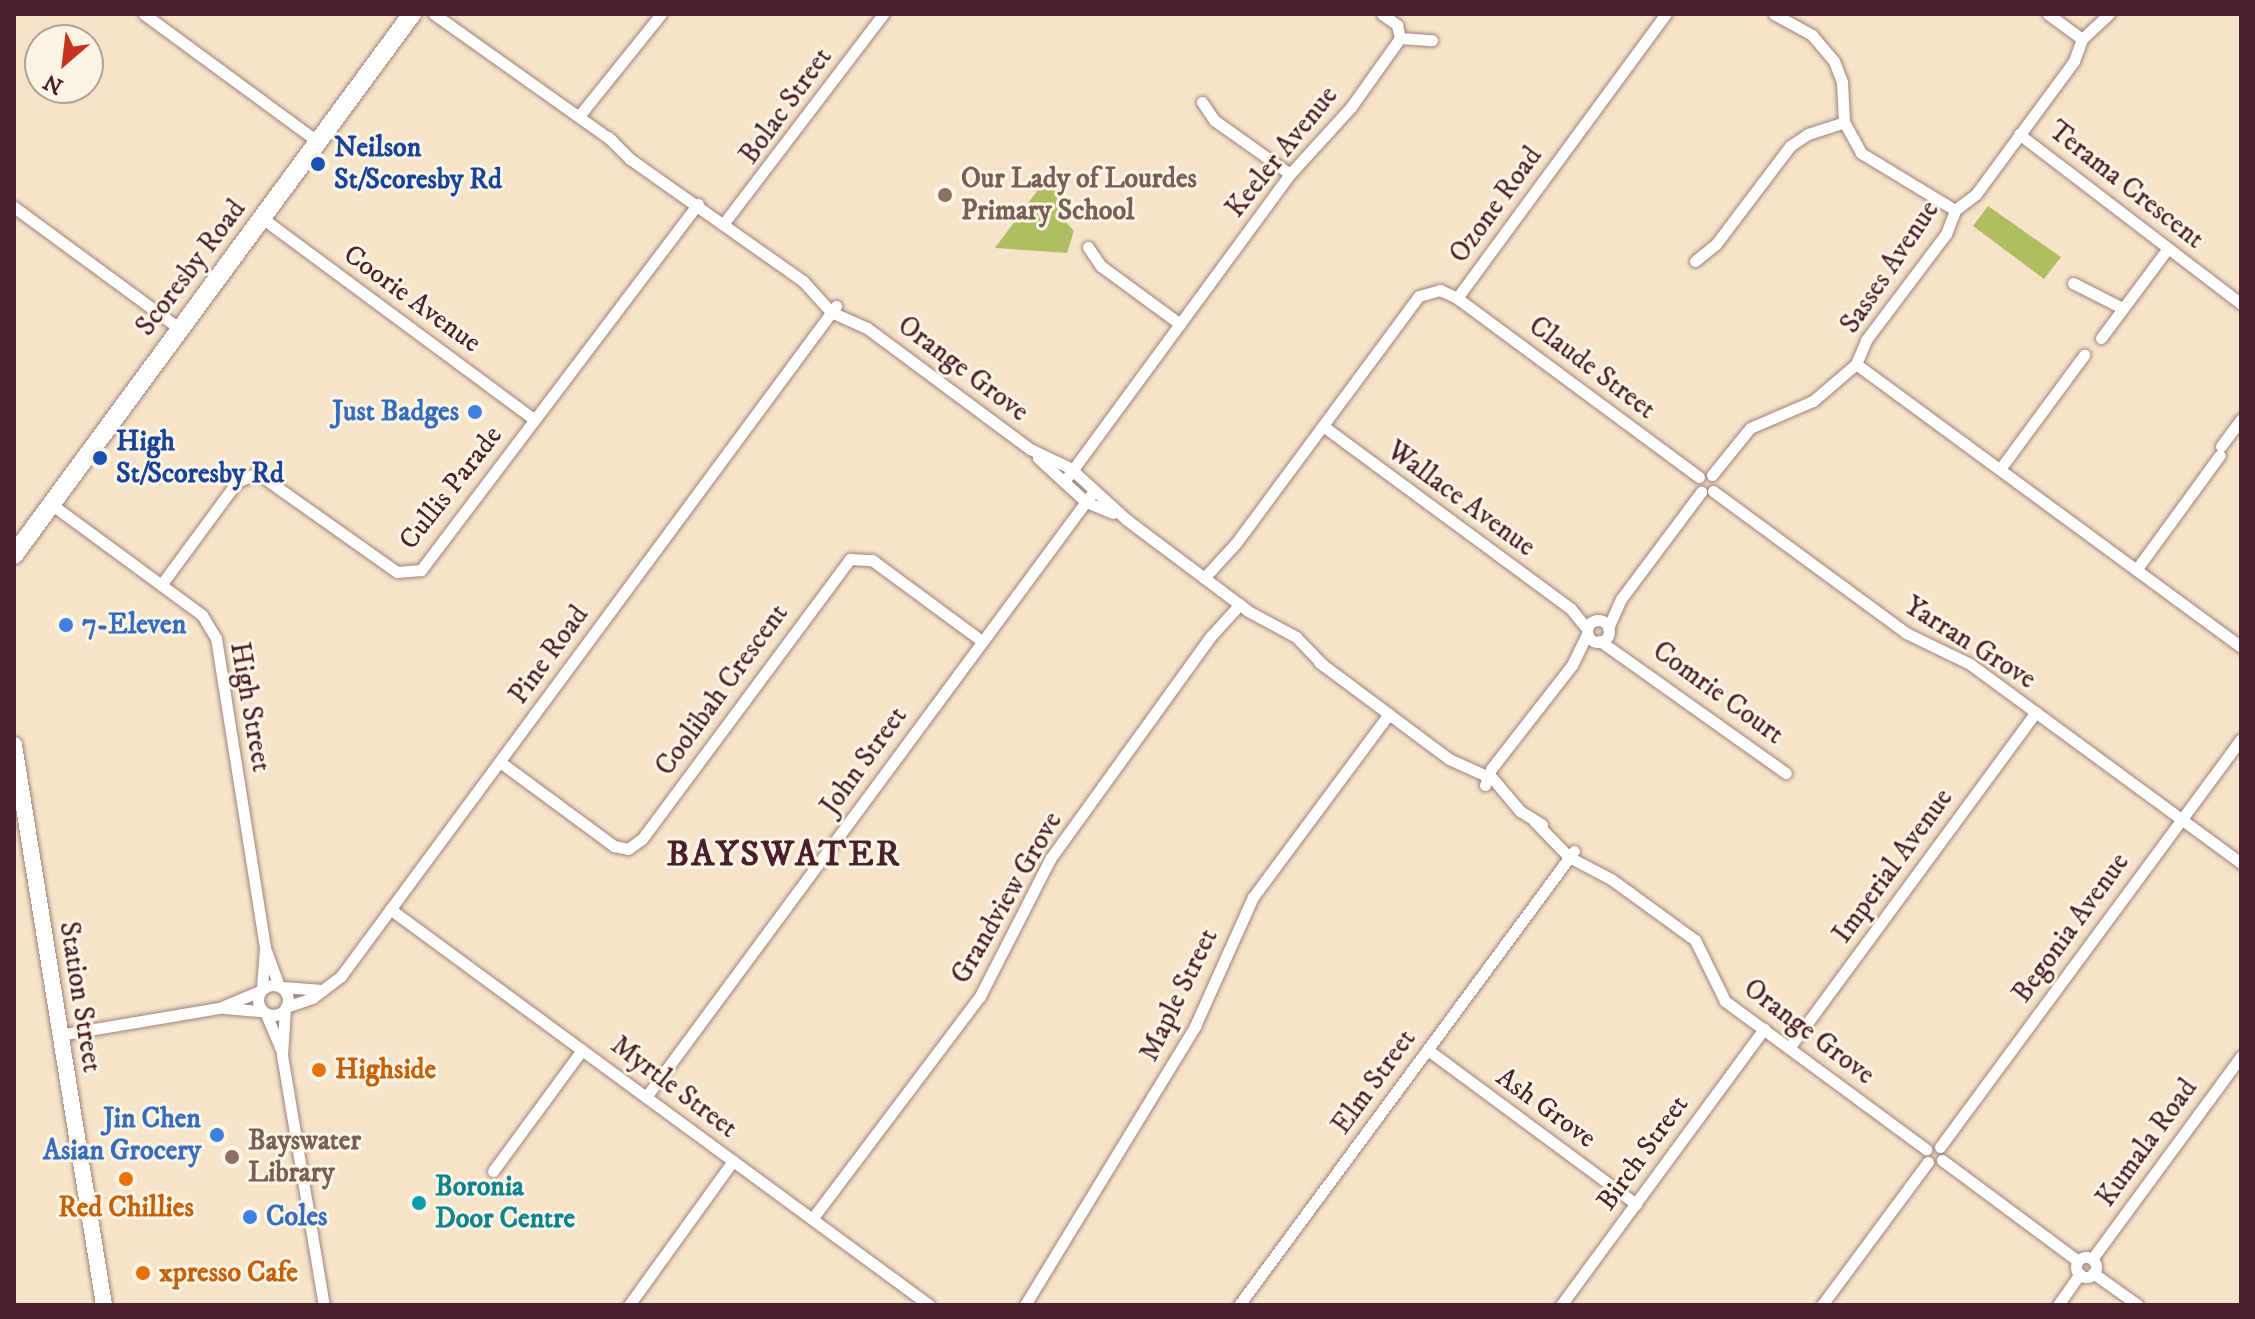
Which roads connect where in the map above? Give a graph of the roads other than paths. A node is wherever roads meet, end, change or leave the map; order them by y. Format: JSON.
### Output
{"nodes":[{"id":1,"x":144,"y":14,"type":"edge"},
{"id":2,"x":412,"y":14,"type":"edge"},
{"id":3,"x":434,"y":14,"type":"edge"},
{"id":4,"x":446,"y":14,"type":"edge"},
{"id":5,"x":661,"y":14,"type":"edge"},
{"id":6,"x":883,"y":14,"type":"edge"},
{"id":7,"x":1382,"y":14,"type":"edge"},
{"id":8,"x":1666,"y":14,"type":"edge"},
{"id":9,"x":1774,"y":14,"type":"edge"},
{"id":10,"x":2048,"y":14,"type":"edge"},
{"id":11,"x":2109,"y":14,"type":"edge"},
{"id":12,"x":464,"y":31,"type":"junction"},
{"id":13,"x":1400,"y":38,"type":"junction"},
{"id":14,"x":2082,"y":39,"type":"junction"},
{"id":15,"x":1432,"y":40,"type":"dead end"},
{"id":16,"x":1202,"y":102,"type":"dead end"},
{"id":17,"x":582,"y":118,"type":"junction"},
{"id":18,"x":1844,"y":122,"type":"junction"},
{"id":19,"x":2019,"y":134,"type":"junction"},
{"id":20,"x":318,"y":142,"type":"junction"},
{"id":21,"x":1290,"y":174,"type":"junction"},
{"id":22,"x":691,"y":199,"type":"junction"},
{"id":23,"x":14,"y":207,"type":"edge"},
{"id":24,"x":1955,"y":210,"type":"junction"},
{"id":25,"x":262,"y":218,"type":"junction"},
{"id":26,"x":727,"y":226,"type":"junction"},
{"id":27,"x":1088,"y":247,"type":"dead end"},
{"id":28,"x":2168,"y":248,"type":"junction"},
{"id":29,"x":1695,"y":261,"type":"dead end"},
{"id":30,"x":2073,"y":283,"type":"dead end"},
{"id":31,"x":1457,"y":298,"type":"junction"},
{"id":32,"x":2241,"y":304,"type":"edge"},
{"id":33,"x":2122,"y":308,"type":"junction"},
{"id":34,"x":833,"y":310,"type":"junction"},
{"id":35,"x":1180,"y":324,"type":"junction"},
{"id":36,"x":180,"y":329,"type":"junction"},
{"id":37,"x":2101,"y":338,"type":"dead end"},
{"id":38,"x":2084,"y":355,"type":"dead end"},
{"id":39,"x":1856,"y":364,"type":"junction"},
{"id":40,"x":534,"y":419,"type":"junction"},
{"id":41,"x":2241,"y":419,"type":"edge"},
{"id":42,"x":1323,"y":426,"type":"junction"},
{"id":43,"x":2237,"y":434,"type":"edge"},
{"id":44,"x":2000,"y":469,"type":"junction"},
{"id":45,"x":1070,"y":473,"type":"junction"},
{"id":46,"x":1712,"y":475,"type":"junction"},
{"id":47,"x":1699,"y":477,"type":"junction"},
{"id":48,"x":1707,"y":491,"type":"junction"},
{"id":49,"x":1088,"y":498,"type":"junction"},
{"id":50,"x":51,"y":504,"type":"junction"},
{"id":51,"x":14,"y":555,"type":"edge"},
{"id":52,"x":2136,"y":570,"type":"junction"},
{"id":53,"x":1208,"y":581,"type":"junction"},
{"id":54,"x":161,"y":585,"type":"junction"},
{"id":55,"x":1621,"y":599,"type":"junction"},
{"id":56,"x":1240,"y":605,"type":"junction"},
{"id":57,"x":1592,"y":626,"type":"junction"},
{"id":58,"x":1604,"y":636,"type":"junction"},
{"id":59,"x":982,"y":641,"type":"junction"},
{"id":60,"x":2241,"y":647,"type":"edge"},
{"id":61,"x":1572,"y":665,"type":"junction"},
{"id":62,"x":2036,"y":712,"type":"junction"},
{"id":63,"x":1389,"y":714,"type":"junction"},
{"id":64,"x":2241,"y":739,"type":"edge"},
{"id":65,"x":14,"y":745,"type":"edge"},
{"id":66,"x":500,"y":762,"type":"junction"},
{"id":67,"x":1786,"y":773,"type":"dead end"},
{"id":68,"x":1488,"y":780,"type":"junction"},
{"id":69,"x":2181,"y":819,"type":"junction"},
{"id":70,"x":1571,"y":855,"type":"junction"},
{"id":71,"x":2241,"y":863,"type":"edge"},
{"id":72,"x":390,"y":909,"type":"junction"},
{"id":73,"x":265,"y":948,"type":"junction"},
{"id":74,"x":281,"y":986,"type":"junction"},
{"id":75,"x":261,"y":990,"type":"junction"},
{"id":76,"x":323,"y":990,"type":"junction"},
{"id":77,"x":219,"y":1008,"type":"junction"},
{"id":78,"x":286,"y":1008,"type":"junction"},
{"id":79,"x":264,"y":1012,"type":"junction"},
{"id":80,"x":1764,"y":1029,"type":"junction"},
{"id":81,"x":59,"y":1035,"type":"junction"},
{"id":82,"x":1789,"y":1048,"type":"junction"},
{"id":83,"x":582,"y":1050,"type":"junction"},
{"id":84,"x":1428,"y":1050,"type":"junction"},
{"id":85,"x":282,"y":1055,"type":"junction"},
{"id":86,"x":2241,"y":1056,"type":"edge"},
{"id":87,"x":646,"y":1097,"type":"junction"},
{"id":88,"x":1940,"y":1147,"type":"junction"},
{"id":89,"x":1926,"y":1149,"type":"junction"},
{"id":90,"x":1942,"y":1160,"type":"junction"},
{"id":91,"x":733,"y":1161,"type":"junction"},
{"id":92,"x":1928,"y":1162,"type":"junction"},
{"id":93,"x":493,"y":1171,"type":"dead end"},
{"id":94,"x":1636,"y":1204,"type":"junction"},
{"id":95,"x":812,"y":1219,"type":"junction"},
{"id":96,"x":2092,"y":1259,"type":"junction"},
{"id":97,"x":2078,"y":1261,"type":"junction"},
{"id":98,"x":2093,"y":1273,"type":"junction"},
{"id":99,"x":2080,"y":1274,"type":"junction"},
{"id":100,"x":104,"y":1305,"type":"edge"},
{"id":101,"x":324,"y":1305,"type":"edge"},
{"id":102,"x":629,"y":1305,"type":"edge"},
{"id":103,"x":929,"y":1305,"type":"edge"},
{"id":104,"x":1025,"y":1305,"type":"edge"},
{"id":105,"x":1239,"y":1305,"type":"edge"},
{"id":106,"x":1561,"y":1305,"type":"edge"},
{"id":107,"x":1822,"y":1305,"type":"edge"},
{"id":108,"x":2058,"y":1305,"type":"edge"},
{"id":109,"x":2138,"y":1305,"type":"edge"}],
"edges":[{"from":1,"to":20,"type":"street"},
{"from":2,"to":20,"type":"main road","name":"Scoresby Road"},
{"from":3,"to":12,"type":"street","name":"Orange Grove"},
{"from":4,"to":12,"type":"street","name":"Orange Grove"},
{"from":5,"to":17,"type":"street"},
{"from":6,"to":26,"type":"street","name":"Bolac Street"},
{"from":7,"to":13,"type":"street"},
{"from":8,"to":31,"type":"street","name":"Ozone Road"},
{"from":9,"to":18,"type":"street"},
{"from":10,"to":14,"type":"street"},
{"from":11,"to":14,"type":"street","name":"Sasses Avenue"},
{"from":12,"to":17,"type":"street","name":"Orange Grove"},
{"from":13,"to":15,"type":"street"},
{"from":13,"to":21,"type":"street","name":"Keeler Avenue"},
{"from":14,"to":19,"type":"street","name":"Sasses Avenue"},
{"from":16,"to":21,"type":"street"},
{"from":17,"to":22,"type":"street","name":"Orange Grove"},
{"from":18,"to":24,"type":"street"},
{"from":18,"to":29,"type":"street"},
{"from":19,"to":24,"type":"street","name":"Sasses Avenue"},
{"from":19,"to":28,"type":"street","name":"Terama Crescent"},
{"from":20,"to":25,"type":"main road","name":"Scoresby Road"},
{"from":21,"to":35,"type":"street","name":"Keeler Avenue"},
{"from":22,"to":26,"type":"street","name":"Orange Grove"},
{"from":22,"to":40,"type":"street","name":"Cullis Parade"},
{"from":23,"to":36,"type":"street"},
{"from":24,"to":39,"type":"street","name":"Sasses Avenue"},
{"from":25,"to":36,"type":"main road","name":"Scoresby Road"},
{"from":25,"to":40,"type":"street","name":"Coorie Avenue"},
{"from":26,"to":34,"type":"street","name":"Orange Grove"},
{"from":27,"to":35,"type":"street"},
{"from":28,"to":32,"type":"street","name":"Terama Crescent"},
{"from":28,"to":33,"type":"street"},
{"from":30,"to":33,"type":"street"},
{"from":31,"to":42,"type":"street","name":"Ozone Road"},
{"from":31,"to":47,"type":"street","name":"Claude Street"},
{"from":33,"to":37,"type":"street"},
{"from":34,"to":45,"type":"street","name":"Orange Grove"},
{"from":34,"to":66,"type":"street","name":"Pine Road"},
{"from":35,"to":45,"type":"street","name":"Keeler Avenue"},
{"from":36,"to":50,"type":"main road","name":"Scoresby Road"},
{"from":38,"to":44,"type":"street"},
{"from":39,"to":44,"type":"street"},
{"from":39,"to":46,"type":"street","name":"Sasses Avenue"},
{"from":40,"to":54,"type":"street","name":"Cullis Parade"},
{"from":41,"to":43,"type":"street"},
{"from":42,"to":53,"type":"street","name":"Ozone Road"},
{"from":42,"to":57,"type":"street","name":"Wallace Avenue"},
{"from":43,"to":52,"type":"street"},
{"from":44,"to":52,"type":"street"},
{"from":45,"to":49,"type":"street","name":"Orange Grove"},
{"from":46,"to":47,"type":"street"},
{"from":46,"to":48,"type":"street"},
{"from":47,"to":48,"type":"street"},
{"from":48,"to":55,"type":"street"},
{"from":48,"to":62,"type":"street","name":"Yarran Grove"},
{"from":49,"to":53,"type":"street","name":"Orange Grove"},
{"from":49,"to":59,"type":"street","name":"John Street"},
{"from":50,"to":51,"type":"main road","name":"Scoresby Road"},
{"from":50,"to":54,"type":"street","name":"High Street"},
{"from":52,"to":60,"type":"street"},
{"from":53,"to":56,"type":"street","name":"Orange Grove"},
{"from":54,"to":73,"type":"street","name":"High Street"},
{"from":55,"to":57,"type":"street"},
{"from":55,"to":58,"type":"street"},
{"from":56,"to":63,"type":"street","name":"Orange Grove"},
{"from":56,"to":95,"type":"street","name":"Grandview Grove"},
{"from":57,"to":58,"type":"street"},
{"from":57,"to":58,"type":"street"},
{"from":57,"to":61,"type":"street"},
{"from":58,"to":61,"type":"street"},
{"from":58,"to":67,"type":"street","name":"Comrie Court"},
{"from":59,"to":66,"type":"street","name":"Coolibah Crescent"},
{"from":59,"to":87,"type":"street","name":"John Street"},
{"from":61,"to":68,"type":"street"},
{"from":62,"to":69,"type":"street","name":"Yarran Grove"},
{"from":62,"to":82,"type":"street","name":"Imperial Avenue"},
{"from":63,"to":68,"type":"street","name":"Orange Grove"},
{"from":63,"to":104,"type":"street","name":"Maple Street"},
{"from":64,"to":69,"type":"street","name":"Begonia Avenue"},
{"from":65,"to":81,"type":"main road","name":"Station Street"},
{"from":66,"to":72,"type":"street","name":"Pine Road"},
{"from":68,"to":70,"type":"street","name":"Orange Grove"},
{"from":69,"to":71,"type":"street","name":"Yarran Grove"},
{"from":69,"to":88,"type":"street","name":"Begonia Avenue"},
{"from":70,"to":80,"type":"street","name":"Orange Grove"},
{"from":70,"to":84,"type":"street","name":"Elm Street"},
{"from":72,"to":76,"type":"street","name":"Pine Road"},
{"from":72,"to":83,"type":"street","name":"Myrtle Street"},
{"from":73,"to":74,"type":"street","name":"High Street"},
{"from":73,"to":75,"type":"street","name":"High Street"},
{"from":74,"to":75,"type":"street"},
{"from":74,"to":76,"type":"street"},
{"from":74,"to":78,"type":"street","name":"High Street"},
{"from":75,"to":77,"type":"street"},
{"from":75,"to":79,"type":"street","name":"High Street"},
{"from":76,"to":78,"type":"street","name":"Pine Road"},
{"from":77,"to":79,"type":"street"},
{"from":77,"to":81,"type":"street"},
{"from":78,"to":79,"type":"street","name":"Pine Road"},
{"from":78,"to":85,"type":"street"},
{"from":79,"to":85,"type":"street"},
{"from":80,"to":82,"type":"street","name":"Orange Grove"},
{"from":80,"to":94,"type":"street","name":"Birch Street"},
{"from":81,"to":100,"type":"main road","name":"Station Street"},
{"from":82,"to":89,"type":"street","name":"Orange Grove"},
{"from":83,"to":87,"type":"street","name":"Myrtle Street"},
{"from":83,"to":93,"type":"street"},
{"from":84,"to":94,"type":"street","name":"Ash Grove"},
{"from":84,"to":105,"type":"street","name":"Elm Street"},
{"from":85,"to":101,"type":"street"},
{"from":86,"to":96,"type":"street","name":"Kumala Road"},
{"from":87,"to":91,"type":"street","name":"Myrtle Street"},
{"from":88,"to":89,"type":"street"},
{"from":88,"to":90,"type":"street"},
{"from":89,"to":92,"type":"street"},
{"from":90,"to":92,"type":"street"},
{"from":90,"to":97,"type":"street"},
{"from":91,"to":95,"type":"street","name":"Myrtle Street"},
{"from":91,"to":102,"type":"street"},
{"from":92,"to":107,"type":"street"},
{"from":94,"to":106,"type":"street","name":"Birch Street"},
{"from":95,"to":103,"type":"street","name":"Myrtle Street"},
{"from":96,"to":97,"type":"street"},
{"from":96,"to":98,"type":"street"},
{"from":97,"to":99,"type":"street"},
{"from":98,"to":99,"type":"street"},
{"from":98,"to":109,"type":"street"},
{"from":99,"to":108,"type":"street"}]}
